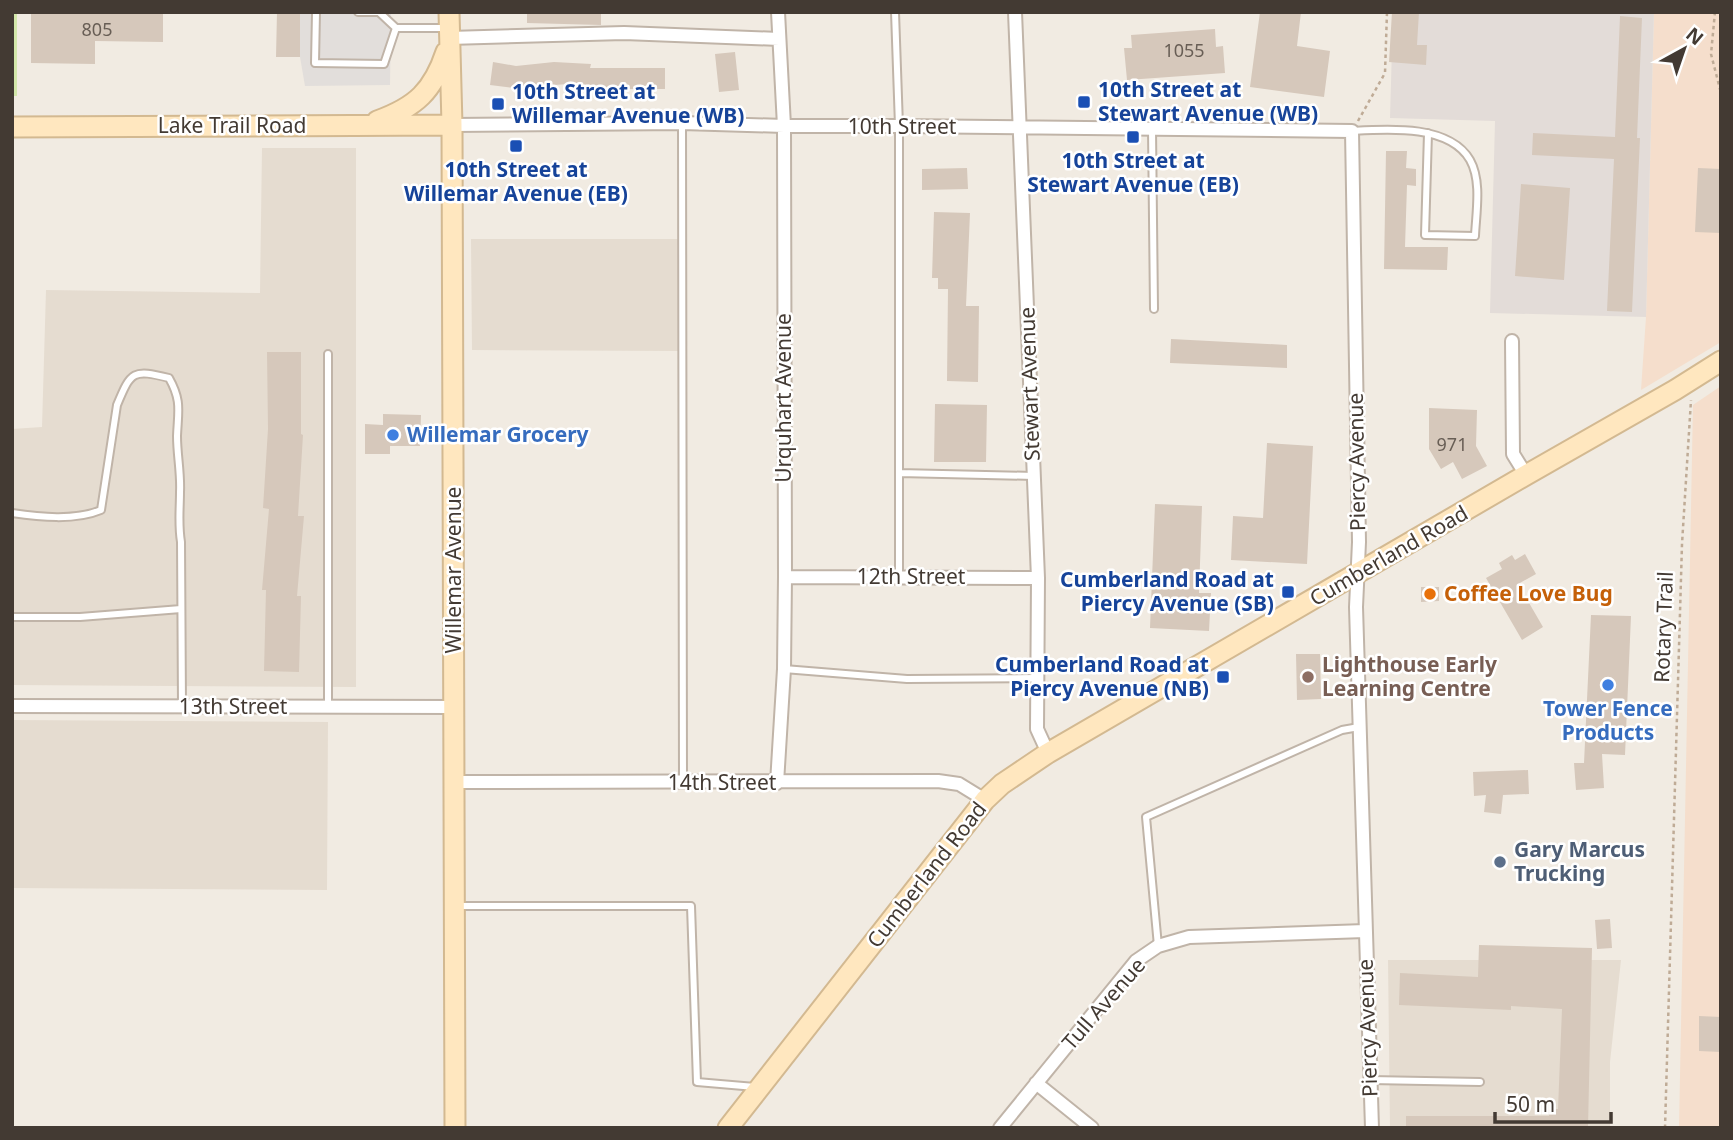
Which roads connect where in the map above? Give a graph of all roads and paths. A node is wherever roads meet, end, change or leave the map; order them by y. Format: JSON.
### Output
{"nodes":[{"id":1,"x":316,"y":12,"type":"edge"},
{"id":2,"x":358,"y":12,"type":"edge"},
{"id":3,"x":778,"y":12,"type":"edge"},
{"id":4,"x":895,"y":12,"type":"edge"},
{"id":5,"x":1015,"y":12,"type":"edge"},
{"id":6,"x":1387,"y":12,"type":"edge"},
{"id":7,"x":1714,"y":12,"type":"edge"},
{"id":8,"x":380,"y":13,"type":"edge"},
{"id":9,"x":396,"y":28,"type":"junction"},
{"id":10,"x":449,"y":31,"type":"edge"},
{"id":11,"x":779,"y":39,"type":"junction"},
{"id":12,"x":1721,"y":93,"type":"edge"},
{"id":13,"x":682,"y":123,"type":"junction"},
{"id":14,"x":363,"y":125,"type":"junction"},
{"id":15,"x":452,"y":125,"type":"junction"},
{"id":16,"x":899,"y":126,"type":"junction"},
{"id":17,"x":12,"y":127,"type":"edge"},
{"id":18,"x":784,"y":127,"type":"junction"},
{"id":19,"x":1020,"y":128,"type":"junction"},
{"id":20,"x":1152,"y":130,"type":"junction"},
{"id":21,"x":1352,"y":131,"type":"junction"},
{"id":22,"x":1428,"y":133,"type":"junction"},
{"id":23,"x":1154,"y":309,"type":"dead end"},
{"id":24,"x":1512,"y":341,"type":"dead end"},
{"id":25,"x":328,"y":354,"type":"dead end"},
{"id":26,"x":1721,"y":362,"type":"edge"},
{"id":27,"x":1692,"y":379,"type":"junction"},
{"id":28,"x":899,"y":473,"type":"junction"},
{"id":29,"x":1526,"y":475,"type":"junction"},
{"id":30,"x":1034,"y":476,"type":"junction"},
{"id":31,"x":12,"y":513,"type":"edge"},
{"id":32,"x":1358,"y":574,"type":"junction"},
{"id":33,"x":900,"y":576,"type":"junction"},
{"id":34,"x":785,"y":577,"type":"junction"},
{"id":35,"x":1038,"y":578,"type":"junction"},
{"id":36,"x":181,"y":609,"type":"junction"},
{"id":37,"x":12,"y":617,"type":"edge"},
{"id":38,"x":784,"y":669,"type":"junction"},
{"id":39,"x":1035,"y":678,"type":"junction"},
{"id":40,"x":12,"y":706,"type":"edge"},
{"id":41,"x":183,"y":706,"type":"junction"},
{"id":42,"x":328,"y":707,"type":"junction"},
{"id":43,"x":454,"y":707,"type":"junction"},
{"id":44,"x":1359,"y":727,"type":"junction"},
{"id":45,"x":1048,"y":753,"type":"junction"},
{"id":46,"x":455,"y":782,"type":"junction"},
{"id":47,"x":683,"y":783,"type":"junction"},
{"id":48,"x":777,"y":783,"type":"junction"},
{"id":49,"x":985,"y":800,"type":"junction"},
{"id":50,"x":455,"y":906,"type":"junction"},
{"id":51,"x":1365,"y":931,"type":"junction"},
{"id":52,"x":1157,"y":946,"type":"junction"},
{"id":53,"x":1370,"y":1080,"type":"junction"},
{"id":54,"x":1480,"y":1082,"type":"dead end"},
{"id":55,"x":1036,"y":1083,"type":"junction"},
{"id":56,"x":760,"y":1088,"type":"junction"},
{"id":57,"x":455,"y":1128,"type":"edge"},
{"id":58,"x":728,"y":1128,"type":"edge"},
{"id":59,"x":1000,"y":1128,"type":"edge"},
{"id":60,"x":1092,"y":1128,"type":"edge"},
{"id":61,"x":1372,"y":1128,"type":"edge"},
{"id":62,"x":1665,"y":1128,"type":"edge"}],
"edges":[{"from":1,"to":9,"type":"lane"},
{"from":2,"to":8,"type":"lane"},
{"from":3,"to":11,"type":"street","name":"Urquhart Avenue"},
{"from":4,"to":16,"type":"lane"},
{"from":5,"to":19,"type":"street","name":"Stewart Avenue"},
{"from":6,"to":21,"type":"path"},
{"from":7,"to":12,"type":"path"},
{"from":8,"to":9,"type":"lane"},
{"from":9,"to":10,"type":"lane"},
{"from":10,"to":11,"type":"street"},
{"from":10,"to":14,"type":"street"},
{"from":10,"to":15,"type":"street","name":"Willemar Avenue"},
{"from":11,"to":18,"type":"street","name":"Urquhart Avenue"},
{"from":13,"to":15,"type":"street","name":"10th Street"},
{"from":13,"to":18,"type":"street","name":"10th Street"},
{"from":13,"to":47,"type":"lane"},
{"from":14,"to":15,"type":"street","name":"Lake Trail Road"},
{"from":14,"to":17,"type":"street","name":"Lake Trail Road"},
{"from":15,"to":43,"type":"street","name":"Willemar Avenue"},
{"from":16,"to":18,"type":"street","name":"10th Street"},
{"from":16,"to":19,"type":"street","name":"10th Street"},
{"from":16,"to":28,"type":"lane"},
{"from":18,"to":34,"type":"street","name":"Urquhart Avenue"},
{"from":19,"to":20,"type":"street","name":"10th Street"},
{"from":19,"to":30,"type":"street","name":"Stewart Avenue"},
{"from":20,"to":21,"type":"street","name":"10th Street"},
{"from":20,"to":23,"type":"lane"},
{"from":21,"to":22,"type":"lane"},
{"from":21,"to":32,"type":"street","name":"Piercy Avenue"},
{"from":22,"to":22,"type":"lane"},
{"from":24,"to":29,"type":"street"},
{"from":25,"to":42,"type":"lane"},
{"from":26,"to":27,"type":"street","name":"Cumberland Road"},
{"from":27,"to":29,"type":"street","name":"Cumberland Road"},
{"from":27,"to":62,"type":"path","name":"Rotary Trail"},
{"from":28,"to":30,"type":"lane"},
{"from":28,"to":33,"type":"lane"},
{"from":29,"to":32,"type":"street","name":"Cumberland Road"},
{"from":30,"to":35,"type":"street","name":"Stewart Avenue"},
{"from":31,"to":36,"type":"lane"},
{"from":32,"to":44,"type":"street","name":"Piercy Avenue"},
{"from":32,"to":45,"type":"street","name":"Cumberland Road"},
{"from":33,"to":34,"type":"street","name":"12th Street"},
{"from":33,"to":35,"type":"street","name":"12th Street"},
{"from":34,"to":38,"type":"street","name":"Urquhart Avenue"},
{"from":35,"to":39,"type":"street","name":"Stewart Avenue"},
{"from":36,"to":37,"type":"lane"},
{"from":36,"to":41,"type":"lane"},
{"from":38,"to":39,"type":"lane"},
{"from":38,"to":48,"type":"street","name":"Urquhart Avenue"},
{"from":39,"to":45,"type":"street","name":"Stewart Avenue"},
{"from":40,"to":41,"type":"street","name":"13th Street"},
{"from":41,"to":42,"type":"street","name":"13th Street"},
{"from":42,"to":43,"type":"street","name":"13th Street"},
{"from":43,"to":46,"type":"street","name":"Willemar Avenue"},
{"from":44,"to":51,"type":"street","name":"Piercy Avenue"},
{"from":44,"to":52,"type":"lane"},
{"from":45,"to":49,"type":"street","name":"Cumberland Road"},
{"from":46,"to":47,"type":"street","name":"14th Street"},
{"from":46,"to":50,"type":"street","name":"Willemar Avenue"},
{"from":47,"to":48,"type":"street","name":"14th Street"},
{"from":48,"to":49,"type":"street","name":"14th Street"},
{"from":49,"to":56,"type":"street","name":"Cumberland Road"},
{"from":50,"to":56,"type":"lane"},
{"from":50,"to":57,"type":"street","name":"Willemar Avenue"},
{"from":51,"to":52,"type":"street","name":"Tull Avenue"},
{"from":51,"to":53,"type":"street","name":"Piercy Avenue"},
{"from":52,"to":55,"type":"street","name":"Tull Avenue"},
{"from":53,"to":54,"type":"lane"},
{"from":53,"to":61,"type":"street","name":"Piercy Avenue"},
{"from":55,"to":59,"type":"street","name":"Tull Avenue"},
{"from":55,"to":60,"type":"street"},
{"from":56,"to":58,"type":"street","name":"Cumberland Road"}]}
